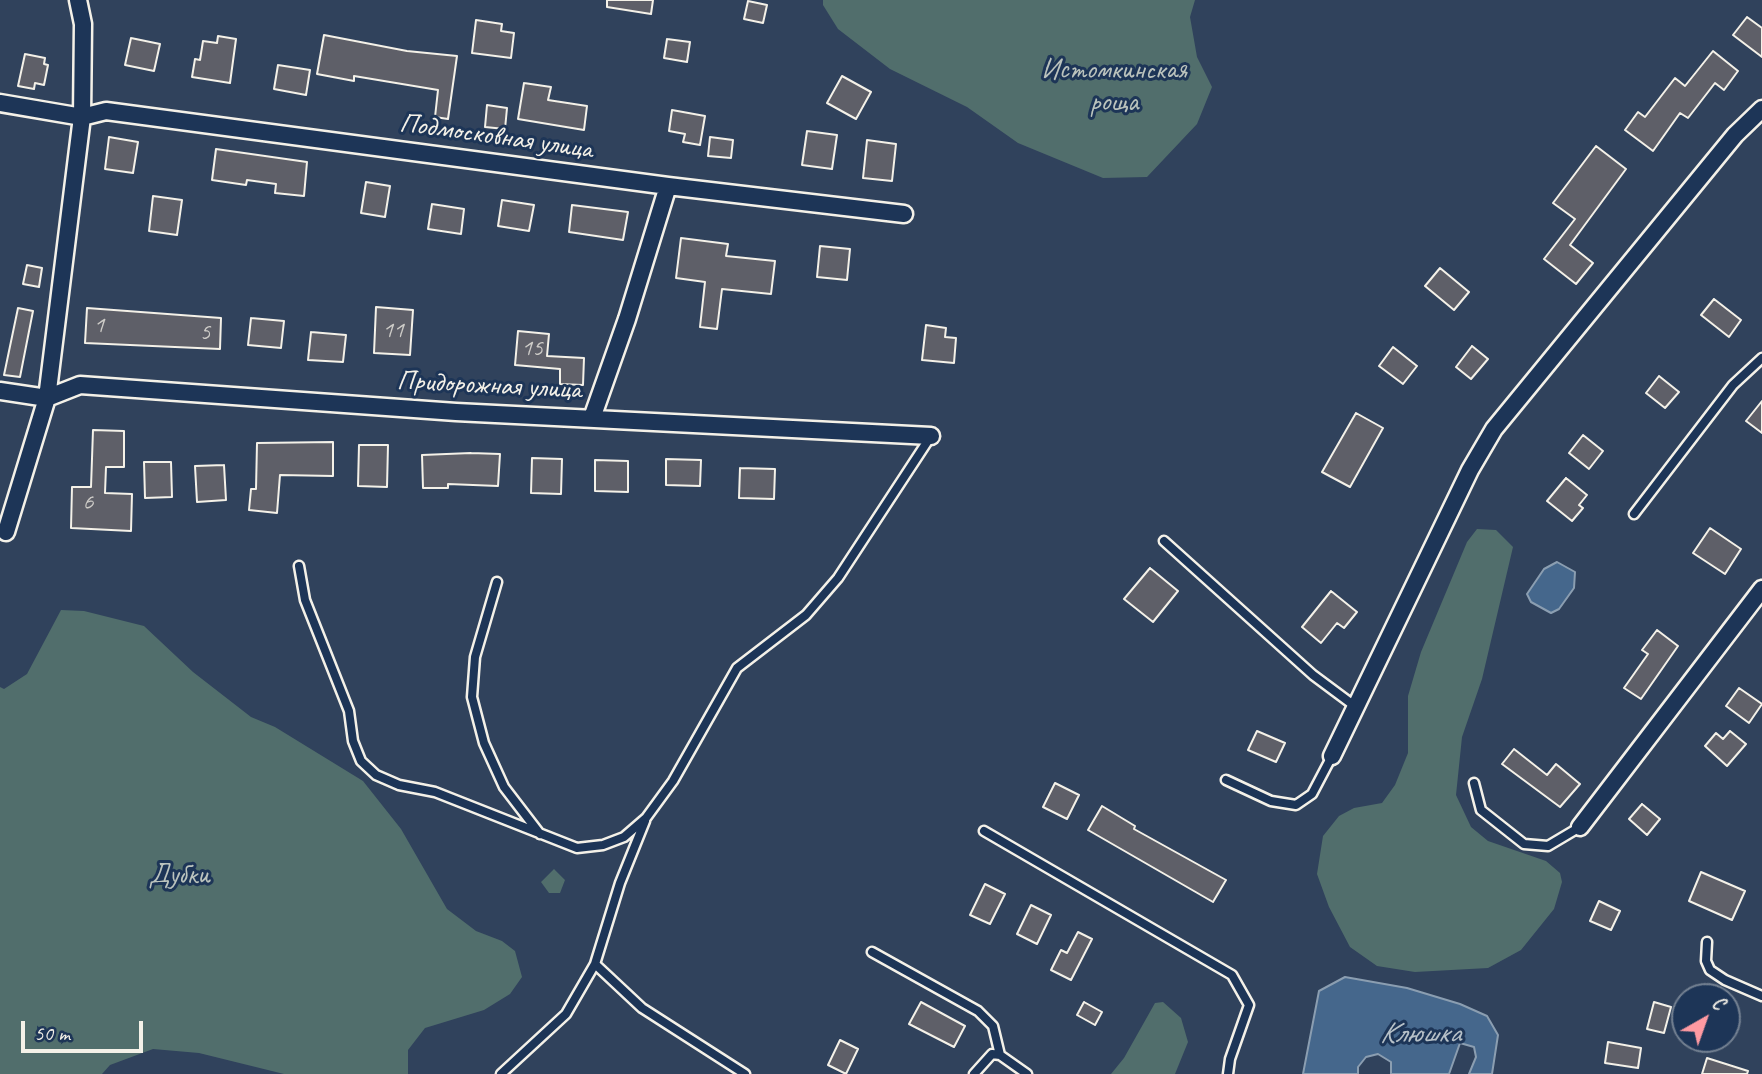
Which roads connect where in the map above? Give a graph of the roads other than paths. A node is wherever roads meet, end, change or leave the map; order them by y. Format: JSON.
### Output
{"nodes":[{"id":1,"x":78,"y":0,"type":"edge"},
{"id":2,"x":0,"y":103,"type":"edge"},
{"id":3,"x":1762,"y":109,"type":"edge"},
{"id":4,"x":82,"y":117,"type":"junction"},
{"id":5,"x":668,"y":186,"type":"junction"},
{"id":6,"x":904,"y":214,"type":"dead end"},
{"id":7,"x":1762,"y":358,"type":"edge"},
{"id":8,"x":0,"y":391,"type":"edge"},
{"id":9,"x":47,"y":398,"type":"junction"},
{"id":10,"x":592,"y":418,"type":"junction"},
{"id":11,"x":931,"y":436,"type":"joint"},
{"id":12,"x":1634,"y":514,"type":"dead end"},
{"id":13,"x":5,"y":532,"type":"dead end"},
{"id":14,"x":1164,"y":541,"type":"dead end"},
{"id":15,"x":299,"y":566,"type":"dead end"},
{"id":16,"x":497,"y":582,"type":"dead end"},
{"id":17,"x":1762,"y":589,"type":"edge"},
{"id":18,"x":1356,"y":707,"type":"junction"},
{"id":19,"x":1332,"y":756,"type":"joint"},
{"id":20,"x":1226,"y":780,"type":"dead end"},
{"id":21,"x":1474,"y":783,"type":"dead end"},
{"id":22,"x":646,"y":818,"type":"junction"},
{"id":23,"x":1580,"y":827,"type":"joint"},
{"id":24,"x":984,"y":831,"type":"dead end"},
{"id":25,"x":540,"y":834,"type":"junction"},
{"id":26,"x":1707,"y":942,"type":"dead end"},
{"id":27,"x":872,"y":952,"type":"dead end"},
{"id":28,"x":595,"y":964,"type":"junction"},
{"id":29,"x":1762,"y":996,"type":"edge"},
{"id":30,"x":1000,"y":1055,"type":"junction"},
{"id":31,"x":501,"y":1074,"type":"edge"},
{"id":32,"x":745,"y":1074,"type":"edge"},
{"id":33,"x":974,"y":1074,"type":"edge"},
{"id":34,"x":1027,"y":1074,"type":"edge"},
{"id":35,"x":1228,"y":1074,"type":"edge"}],
"edges":[{"from":1,"to":4,"type":"street"},
{"from":2,"to":4,"type":"street","name":"Подмосковная улица"},
{"from":3,"to":18,"type":"street"},
{"from":4,"to":5,"type":"street","name":"Подмосковная улица"},
{"from":4,"to":9,"type":"street"},
{"from":5,"to":6,"type":"street","name":"Подмосковная улица"},
{"from":5,"to":10,"type":"street"},
{"from":7,"to":12,"type":"lane"},
{"from":8,"to":9,"type":"street"},
{"from":9,"to":10,"type":"street","name":"Придорожная улица"},
{"from":9,"to":13,"type":"street"},
{"from":10,"to":11,"type":"street","name":"Придорожная улица"},
{"from":11,"to":22,"type":"lane"},
{"from":14,"to":18,"type":"lane"},
{"from":15,"to":25,"type":"lane"},
{"from":16,"to":25,"type":"lane"},
{"from":17,"to":23,"type":"street"},
{"from":18,"to":19,"type":"street"},
{"from":19,"to":20,"type":"lane"},
{"from":21,"to":23,"type":"lane"},
{"from":22,"to":25,"type":"lane"},
{"from":22,"to":28,"type":"lane"},
{"from":24,"to":35,"type":"lane"},
{"from":26,"to":29,"type":"lane"},
{"from":27,"to":30,"type":"lane"},
{"from":28,"to":31,"type":"lane"},
{"from":28,"to":32,"type":"lane"},
{"from":30,"to":33,"type":"lane"},
{"from":30,"to":34,"type":"lane"}]}
